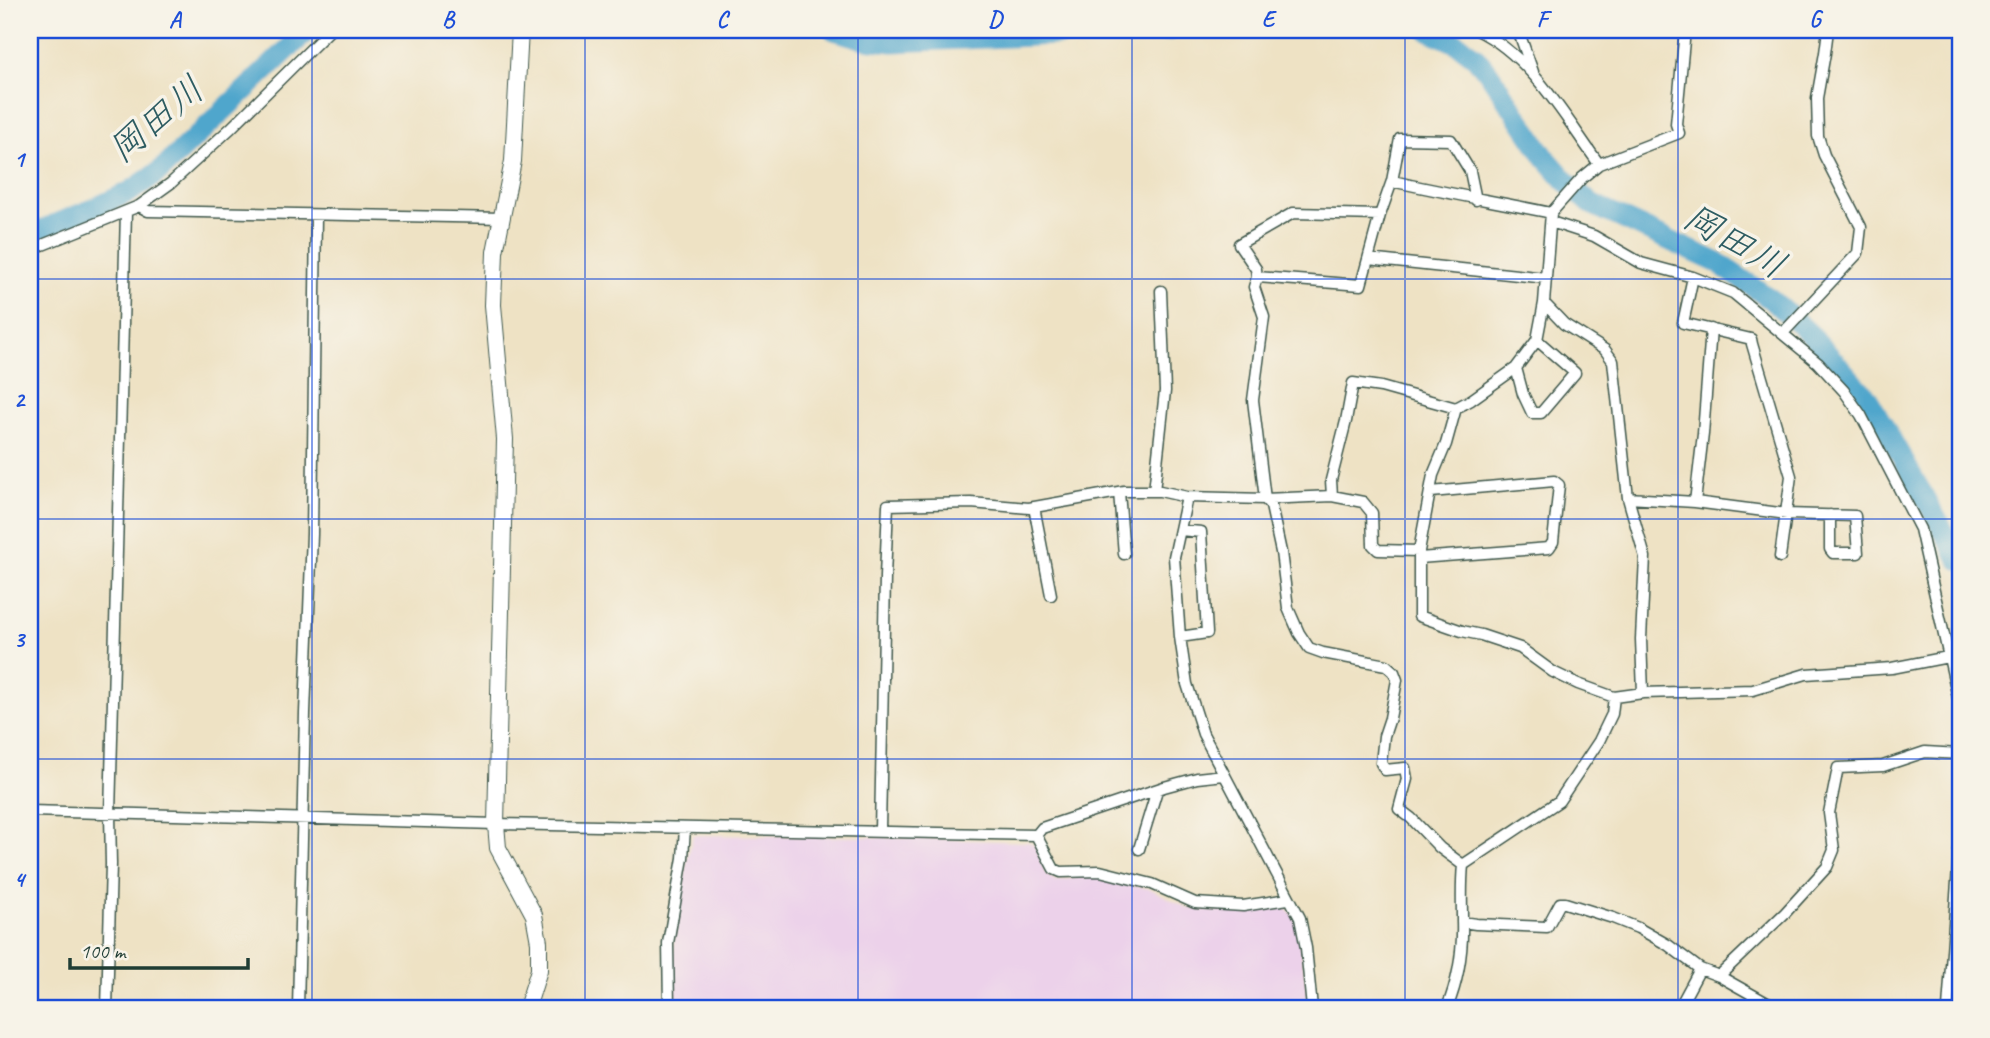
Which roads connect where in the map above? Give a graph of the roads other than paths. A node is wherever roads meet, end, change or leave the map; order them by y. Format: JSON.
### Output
{"nodes":[{"id":1,"x":330,"y":30,"type":"edge"},
{"id":2,"x":520,"y":30,"type":"edge"},
{"id":3,"x":1477,"y":30,"type":"edge"},
{"id":4,"x":1518,"y":30,"type":"edge"},
{"id":5,"x":1685,"y":30,"type":"edge"},
{"id":6,"x":1828,"y":30,"type":"edge"},
{"id":7,"x":1534,"y":75,"type":"junction"},
{"id":8,"x":1599,"y":164,"type":"junction"},
{"id":9,"x":1392,"y":181,"type":"junction"},
{"id":10,"x":1476,"y":200,"type":"junction"},
{"id":11,"x":139,"y":206,"type":"junction"},
{"id":12,"x":126,"y":212,"type":"junction"},
{"id":13,"x":316,"y":215,"type":"junction"},
{"id":14,"x":1380,"y":215,"type":"junction"},
{"id":15,"x":503,"y":218,"type":"junction"},
{"id":16,"x":1551,"y":218,"type":"junction"},
{"id":17,"x":30,"y":250,"type":"edge"},
{"id":18,"x":1368,"y":259,"type":"junction"},
{"id":19,"x":1257,"y":277,"type":"junction"},
{"id":20,"x":1693,"y":277,"type":"junction"},
{"id":21,"x":1546,"y":278,"type":"junction"},
{"id":22,"x":1161,"y":291,"type":"dead end"},
{"id":23,"x":1544,"y":303,"type":"junction"},
{"id":24,"x":1711,"y":329,"type":"junction"},
{"id":25,"x":1783,"y":332,"type":"junction"},
{"id":26,"x":1537,"y":340,"type":"junction"},
{"id":27,"x":1516,"y":368,"type":"junction"},
{"id":28,"x":1456,"y":408,"type":"junction"},
{"id":29,"x":1154,"y":491,"type":"junction"},
{"id":30,"x":1119,"y":492,"type":"junction"},
{"id":31,"x":1431,"y":492,"type":"junction"},
{"id":32,"x":1332,"y":496,"type":"junction"},
{"id":33,"x":1187,"y":497,"type":"junction"},
{"id":34,"x":1628,"y":498,"type":"junction"},
{"id":35,"x":1265,"y":499,"type":"junction"},
{"id":36,"x":1695,"y":502,"type":"junction"},
{"id":37,"x":1034,"y":507,"type":"junction"},
{"id":38,"x":1787,"y":514,"type":"junction"},
{"id":39,"x":1830,"y":515,"type":"dead end"},
{"id":40,"x":1180,"y":530,"type":"junction"},
{"id":41,"x":1124,"y":554,"type":"dead end"},
{"id":42,"x":1419,"y":555,"type":"junction"},
{"id":43,"x":1780,"y":557,"type":"dead end"},
{"id":44,"x":1051,"y":595,"type":"dead end"},
{"id":45,"x":1180,"y":637,"type":"junction"},
{"id":46,"x":1948,"y":657,"type":"junction"},
{"id":47,"x":1643,"y":693,"type":"junction"},
{"id":48,"x":1614,"y":697,"type":"junction"},
{"id":49,"x":1960,"y":706,"type":"edge"},
{"id":50,"x":1960,"y":754,"type":"edge"},
{"id":51,"x":1224,"y":775,"type":"junction"},
{"id":52,"x":1157,"y":790,"type":"junction"},
{"id":53,"x":30,"y":811,"type":"edge"},
{"id":54,"x":110,"y":814,"type":"junction"},
{"id":55,"x":301,"y":818,"type":"junction"},
{"id":56,"x":496,"y":824,"type":"junction"},
{"id":57,"x":685,"y":828,"type":"junction"},
{"id":58,"x":880,"y":831,"type":"junction"},
{"id":59,"x":1038,"y":833,"type":"dead end"},
{"id":60,"x":1960,"y":840,"type":"edge"},
{"id":61,"x":1139,"y":849,"type":"dead end"},
{"id":62,"x":1463,"y":865,"type":"junction"},
{"id":63,"x":1289,"y":899,"type":"junction"},
{"id":64,"x":1462,"y":922,"type":"junction"},
{"id":65,"x":1700,"y":969,"type":"junction"},
{"id":66,"x":1719,"y":976,"type":"junction"},
{"id":67,"x":107,"y":1008,"type":"edge"},
{"id":68,"x":298,"y":1008,"type":"edge"},
{"id":69,"x":527,"y":1008,"type":"edge"},
{"id":70,"x":668,"y":1008,"type":"edge"},
{"id":71,"x":1312,"y":1008,"type":"edge"},
{"id":72,"x":1447,"y":1008,"type":"edge"},
{"id":73,"x":1679,"y":1008,"type":"edge"},
{"id":74,"x":1776,"y":1008,"type":"edge"},
{"id":75,"x":1948,"y":1008,"type":"edge"}],
"edges":[{"from":1,"to":11,"type":"street"},
{"from":2,"to":15,"type":"street"},
{"from":3,"to":7,"type":"street"},
{"from":4,"to":7,"type":"street"},
{"from":5,"to":8,"type":"street"},
{"from":6,"to":25,"type":"street"},
{"from":7,"to":8,"type":"street"},
{"from":8,"to":16,"type":"street"},
{"from":9,"to":10,"type":"street"},
{"from":9,"to":10,"type":"street"},
{"from":9,"to":14,"type":"street"},
{"from":10,"to":16,"type":"street"},
{"from":11,"to":12,"type":"street"},
{"from":11,"to":13,"type":"street"},
{"from":12,"to":17,"type":"street"},
{"from":12,"to":54,"type":"street"},
{"from":13,"to":15,"type":"street"},
{"from":13,"to":55,"type":"street"},
{"from":14,"to":18,"type":"street"},
{"from":14,"to":19,"type":"street"},
{"from":15,"to":56,"type":"street"},
{"from":16,"to":20,"type":"street"},
{"from":16,"to":21,"type":"street"},
{"from":18,"to":19,"type":"street"},
{"from":18,"to":21,"type":"street"},
{"from":19,"to":35,"type":"street"},
{"from":20,"to":24,"type":"street"},
{"from":20,"to":25,"type":"street"},
{"from":21,"to":23,"type":"street"},
{"from":22,"to":29,"type":"street"},
{"from":23,"to":26,"type":"street"},
{"from":23,"to":34,"type":"street"},
{"from":24,"to":36,"type":"street"},
{"from":24,"to":38,"type":"street"},
{"from":25,"to":46,"type":"street"},
{"from":26,"to":27,"type":"street"},
{"from":26,"to":27,"type":"street"},
{"from":27,"to":28,"type":"street"},
{"from":28,"to":31,"type":"street"},
{"from":28,"to":32,"type":"street"},
{"from":29,"to":30,"type":"street"},
{"from":29,"to":33,"type":"street"},
{"from":30,"to":37,"type":"street"},
{"from":30,"to":41,"type":"street"},
{"from":31,"to":42,"type":"street"},
{"from":31,"to":42,"type":"street"},
{"from":32,"to":35,"type":"street"},
{"from":32,"to":42,"type":"street"},
{"from":33,"to":35,"type":"street"},
{"from":33,"to":40,"type":"street"},
{"from":34,"to":36,"type":"street"},
{"from":34,"to":47,"type":"street"},
{"from":35,"to":62,"type":"street"},
{"from":36,"to":38,"type":"street"},
{"from":37,"to":44,"type":"street"},
{"from":37,"to":58,"type":"street"},
{"from":38,"to":39,"type":"street"},
{"from":38,"to":43,"type":"street"},
{"from":40,"to":45,"type":"street"},
{"from":40,"to":45,"type":"street"},
{"from":42,"to":48,"type":"street"},
{"from":45,"to":51,"type":"street"},
{"from":46,"to":47,"type":"street"},
{"from":46,"to":49,"type":"street"},
{"from":47,"to":48,"type":"street"},
{"from":48,"to":62,"type":"street"},
{"from":50,"to":66,"type":"street"},
{"from":51,"to":52,"type":"street"},
{"from":51,"to":63,"type":"street"},
{"from":52,"to":59,"type":"street"},
{"from":52,"to":61,"type":"street"},
{"from":53,"to":54,"type":"street"},
{"from":54,"to":55,"type":"street"},
{"from":54,"to":67,"type":"street"},
{"from":55,"to":56,"type":"street"},
{"from":55,"to":68,"type":"street"},
{"from":56,"to":57,"type":"street"},
{"from":56,"to":69,"type":"street"},
{"from":57,"to":58,"type":"street"},
{"from":57,"to":70,"type":"street"},
{"from":58,"to":63,"type":"street"},
{"from":60,"to":75,"type":"street"},
{"from":62,"to":64,"type":"street"},
{"from":63,"to":71,"type":"street"},
{"from":64,"to":65,"type":"street"},
{"from":64,"to":72,"type":"street"},
{"from":65,"to":66,"type":"street"},
{"from":65,"to":73,"type":"street"},
{"from":66,"to":74,"type":"street"}]}
